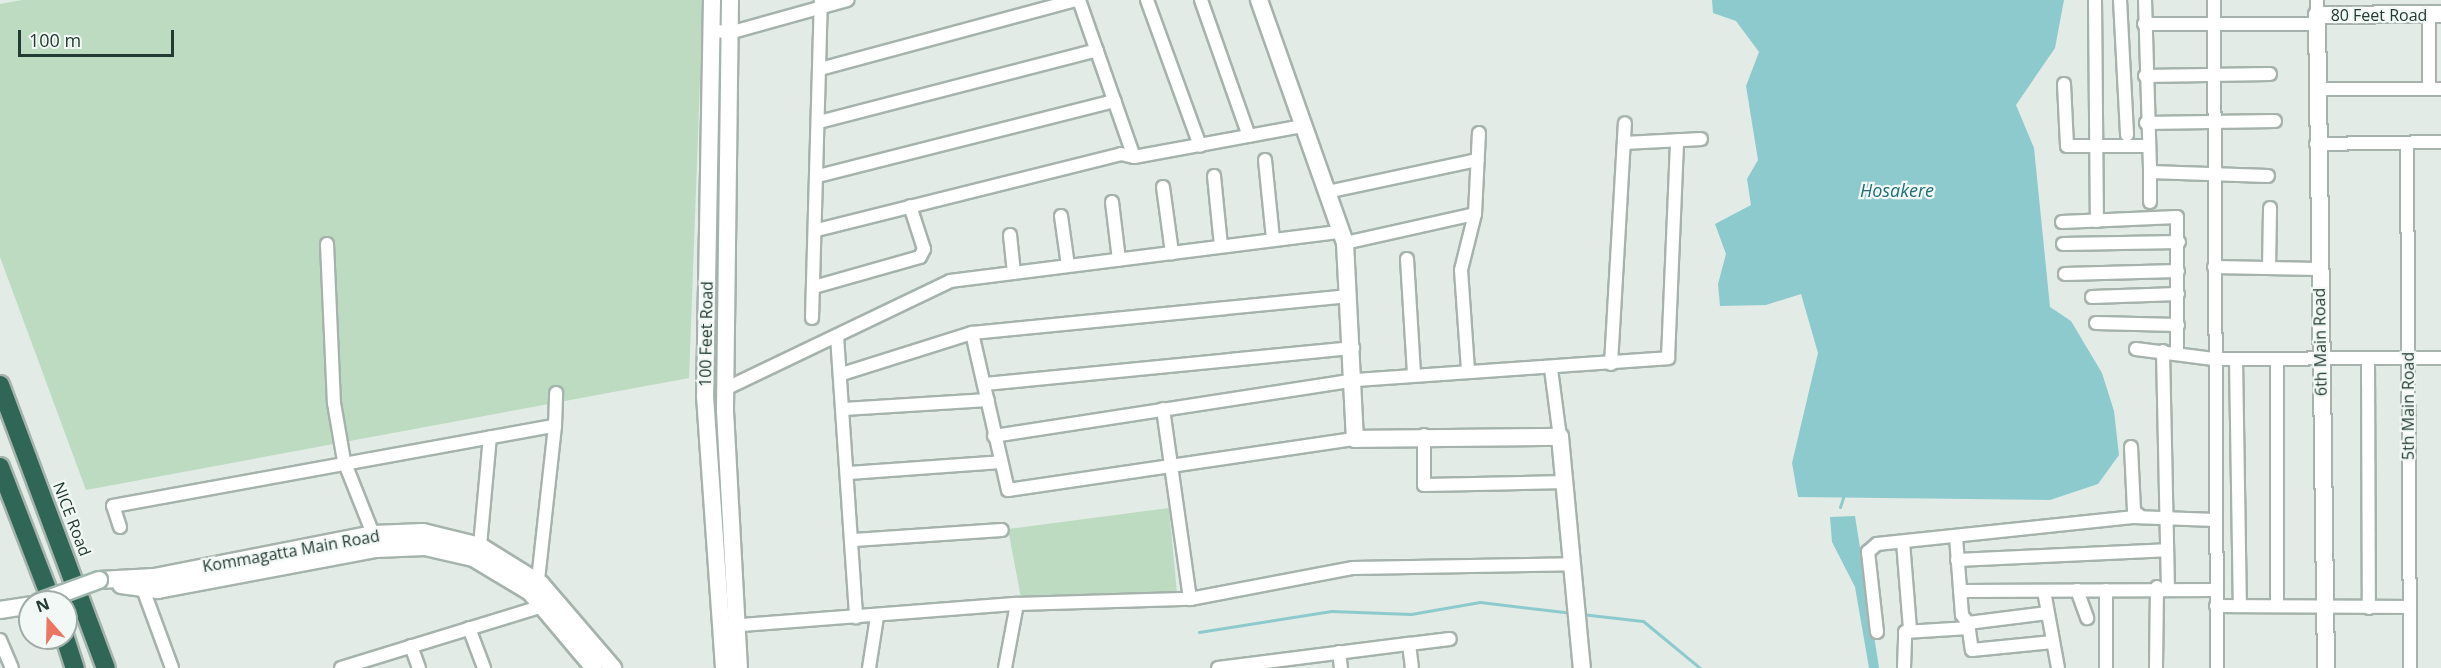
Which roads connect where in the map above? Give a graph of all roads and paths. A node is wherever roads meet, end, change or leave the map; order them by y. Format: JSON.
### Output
{"nodes":[{"id":1,"x":712,"y":0,"type":"edge"},
{"id":2,"x":730,"y":0,"type":"edge"},
{"id":3,"x":847,"y":0,"type":"edge"},
{"id":4,"x":1077,"y":0,"type":"edge"},
{"id":5,"x":1148,"y":0,"type":"edge"},
{"id":6,"x":1201,"y":0,"type":"edge"},
{"id":7,"x":1259,"y":0,"type":"edge"},
{"id":8,"x":2095,"y":0,"type":"edge"},
{"id":9,"x":2120,"y":0,"type":"edge"},
{"id":10,"x":2145,"y":0,"type":"edge"},
{"id":11,"x":2214,"y":0,"type":"edge"},
{"id":12,"x":821,"y":4,"type":"edge"},
{"id":13,"x":2317,"y":13,"type":"edge"},
{"id":14,"x":2435,"y":15,"type":"edge"},
{"id":15,"x":2144,"y":24,"type":"junction"},
{"id":16,"x":2214,"y":26,"type":"junction"},
{"id":17,"x":712,"y":30,"type":"junction"},
{"id":18,"x":729,"y":33,"type":"junction"},
{"id":19,"x":1097,"y":50,"type":"junction"},
{"id":20,"x":820,"y":69,"type":"junction"},
{"id":21,"x":2270,"y":74,"type":"dead end"},
{"id":22,"x":2145,"y":76,"type":"junction"},
{"id":23,"x":2214,"y":76,"type":"junction"},
{"id":24,"x":2064,"y":84,"type":"dead end"},
{"id":25,"x":2316,"y":89,"type":"junction"},
{"id":26,"x":2435,"y":89,"type":"edge"},
{"id":27,"x":1115,"y":101,"type":"junction"},
{"id":28,"x":2214,"y":121,"type":"junction"},
{"id":29,"x":819,"y":122,"type":"junction"},
{"id":30,"x":2275,"y":122,"type":"dead end"},
{"id":31,"x":1626,"y":123,"type":"dead end"},
{"id":32,"x":2146,"y":123,"type":"junction"},
{"id":33,"x":1303,"y":126,"type":"junction"},
{"id":34,"x":1479,"y":133,"type":"dead end"},
{"id":35,"x":2127,"y":135,"type":"dead end"},
{"id":36,"x":1249,"y":136,"type":"junction"},
{"id":37,"x":1701,"y":139,"type":"dead end"},
{"id":38,"x":1677,"y":140,"type":"junction"},
{"id":39,"x":2441,"y":142,"type":"edge"},
{"id":40,"x":1625,"y":143,"type":"junction"},
{"id":41,"x":2407,"y":143,"type":"junction"},
{"id":42,"x":2316,"y":144,"type":"junction"},
{"id":43,"x":1200,"y":146,"type":"junction"},
{"id":44,"x":2147,"y":146,"type":"junction"},
{"id":45,"x":2095,"y":147,"type":"junction"},
{"id":46,"x":1134,"y":157,"type":"junction"},
{"id":47,"x":1264,"y":160,"type":"dead end"},
{"id":48,"x":1478,"y":160,"type":"junction"},
{"id":49,"x":2150,"y":172,"type":"junction"},
{"id":50,"x":2214,"y":174,"type":"junction"},
{"id":51,"x":818,"y":176,"type":"junction"},
{"id":52,"x":1214,"y":176,"type":"dead end"},
{"id":53,"x":2268,"y":176,"type":"dead end"},
{"id":54,"x":1163,"y":187,"type":"dead end"},
{"id":55,"x":1327,"y":192,"type":"junction"},
{"id":56,"x":1112,"y":202,"type":"dead end"},
{"id":57,"x":2150,"y":202,"type":"dead end"},
{"id":58,"x":910,"y":206,"type":"junction"},
{"id":59,"x":2270,"y":208,"type":"dead end"},
{"id":60,"x":1475,"y":214,"type":"junction"},
{"id":61,"x":1061,"y":216,"type":"dead end"},
{"id":62,"x":2097,"y":221,"type":"junction"},
{"id":63,"x":2062,"y":222,"type":"dead end"},
{"id":64,"x":817,"y":230,"type":"junction"},
{"id":65,"x":1010,"y":236,"type":"dead end"},
{"id":66,"x":1343,"y":237,"type":"junction"},
{"id":67,"x":1273,"y":239,"type":"junction"},
{"id":68,"x":2179,"y":242,"type":"junction"},
{"id":69,"x":327,"y":244,"type":"dead end"},
{"id":70,"x":2063,"y":244,"type":"dead end"},
{"id":71,"x":1221,"y":246,"type":"junction"},
{"id":72,"x":1172,"y":253,"type":"junction"},
{"id":73,"x":1407,"y":259,"type":"dead end"},
{"id":74,"x":1119,"y":260,"type":"junction"},
{"id":75,"x":1068,"y":266,"type":"junction"},
{"id":76,"x":2214,"y":267,"type":"junction"},
{"id":77,"x":2269,"y":268,"type":"junction"},
{"id":78,"x":2318,"y":269,"type":"junction"},
{"id":79,"x":2178,"y":270,"type":"junction"},
{"id":80,"x":1014,"y":273,"type":"junction"},
{"id":81,"x":2065,"y":274,"type":"dead end"},
{"id":82,"x":814,"y":287,"type":"junction"},
{"id":83,"x":2178,"y":294,"type":"junction"},
{"id":84,"x":1349,"y":296,"type":"junction"},
{"id":85,"x":2092,"y":297,"type":"dead end"},
{"id":86,"x":812,"y":318,"type":"dead end"},
{"id":87,"x":2096,"y":323,"type":"dead end"},
{"id":88,"x":2178,"y":325,"type":"junction"},
{"id":89,"x":972,"y":333,"type":"junction"},
{"id":90,"x":837,"y":336,"type":"junction"},
{"id":91,"x":1353,"y":348,"type":"junction"},
{"id":92,"x":2136,"y":349,"type":"dead end"},
{"id":93,"x":2163,"y":351,"type":"junction"},
{"id":94,"x":2177,"y":353,"type":"junction"},
{"id":95,"x":2408,"y":358,"type":"junction"},
{"id":96,"x":2441,"y":358,"type":"edge"},
{"id":97,"x":2213,"y":359,"type":"junction"},
{"id":98,"x":2236,"y":359,"type":"junction"},
{"id":99,"x":2277,"y":359,"type":"junction"},
{"id":100,"x":2368,"y":359,"type":"junction"},
{"id":101,"x":2320,"y":360,"type":"junction"},
{"id":102,"x":1611,"y":364,"type":"junction"},
{"id":103,"x":1551,"y":369,"type":"junction"},
{"id":104,"x":1468,"y":370,"type":"junction"},
{"id":105,"x":1414,"y":373,"type":"junction"},
{"id":106,"x":842,"y":374,"type":"junction"},
{"id":107,"x":1355,"y":380,"type":"junction"},
{"id":108,"x":985,"y":384,"type":"junction"},
{"id":109,"x":0,"y":385,"type":"edge"},
{"id":110,"x":725,"y":389,"type":"junction"},
{"id":111,"x":556,"y":393,"type":"dead end"},
{"id":112,"x":988,"y":400,"type":"junction"},
{"id":113,"x":844,"y":409,"type":"junction"},
{"id":114,"x":1163,"y":410,"type":"junction"},
{"id":115,"x":555,"y":426,"type":"junction"},
{"id":116,"x":1424,"y":435,"type":"junction"},
{"id":117,"x":994,"y":436,"type":"junction"},
{"id":118,"x":490,"y":437,"type":"junction"},
{"id":119,"x":1560,"y":437,"type":"junction"},
{"id":120,"x":1355,"y":440,"type":"junction"},
{"id":121,"x":2131,"y":447,"type":"dead end"},
{"id":122,"x":344,"y":461,"type":"junction"},
{"id":123,"x":1001,"y":462,"type":"junction"},
{"id":124,"x":0,"y":466,"type":"edge"},
{"id":125,"x":1167,"y":466,"type":"junction"},
{"id":126,"x":849,"y":473,"type":"junction"},
{"id":127,"x":1565,"y":482,"type":"junction"},
{"id":128,"x":2164,"y":515,"type":"junction"},
{"id":129,"x":2140,"y":516,"type":"junction"},
{"id":130,"x":2215,"y":520,"type":"junction"},
{"id":131,"x":120,"y":528,"type":"dead end"},
{"id":132,"x":1002,"y":530,"type":"dead end"},
{"id":133,"x":372,"y":534,"type":"junction"},
{"id":134,"x":1956,"y":537,"type":"junction"},
{"id":135,"x":854,"y":540,"type":"junction"},
{"id":136,"x":1903,"y":542,"type":"junction"},
{"id":137,"x":480,"y":546,"type":"junction"},
{"id":138,"x":2166,"y":550,"type":"junction"},
{"id":139,"x":1957,"y":560,"type":"junction"},
{"id":140,"x":1573,"y":564,"type":"junction"},
{"id":141,"x":99,"y":580,"type":"junction"},
{"id":142,"x":2162,"y":586,"type":"junction"},
{"id":143,"x":143,"y":589,"type":"junction"},
{"id":144,"x":46,"y":590,"type":"edge"},
{"id":145,"x":71,"y":590,"type":"edge"},
{"id":146,"x":2077,"y":590,"type":"junction"},
{"id":147,"x":2106,"y":590,"type":"junction"},
{"id":148,"x":2216,"y":590,"type":"junction"},
{"id":149,"x":1960,"y":591,"type":"junction"},
{"id":150,"x":2044,"y":591,"type":"junction"},
{"id":151,"x":545,"y":596,"type":"junction"},
{"id":152,"x":1190,"y":599,"type":"junction"},
{"id":153,"x":1017,"y":604,"type":"junction"},
{"id":154,"x":2216,"y":606,"type":"junction"},
{"id":155,"x":2240,"y":606,"type":"junction"},
{"id":156,"x":2277,"y":606,"type":"junction"},
{"id":157,"x":18,"y":607,"type":"edge"},
{"id":158,"x":2326,"y":607,"type":"junction"},
{"id":159,"x":2409,"y":607,"type":"junction"},
{"id":160,"x":2369,"y":608,"type":"junction"},
{"id":161,"x":0,"y":610,"type":"edge"},
{"id":162,"x":2047,"y":613,"type":"junction"},
{"id":163,"x":856,"y":617,"type":"junction"},
{"id":164,"x":877,"y":617,"type":"junction"},
{"id":165,"x":2088,"y":618,"type":"dead end"},
{"id":166,"x":728,"y":626,"type":"junction"},
{"id":167,"x":1968,"y":626,"type":"junction"},
{"id":168,"x":469,"y":628,"type":"junction"},
{"id":169,"x":1910,"y":629,"type":"dead end"},
{"id":170,"x":1877,"y":632,"type":"dead end"},
{"id":171,"x":1450,"y":639,"type":"dead end"},
{"id":172,"x":0,"y":640,"type":"edge"},
{"id":173,"x":2053,"y":642,"type":"junction"},
{"id":174,"x":1409,"y":644,"type":"junction"},
{"id":175,"x":411,"y":646,"type":"junction"},
{"id":176,"x":69,"y":650,"type":"edge"},
{"id":177,"x":1339,"y":652,"type":"junction"},
{"id":178,"x":365,"y":664,"type":"edge"},
{"id":179,"x":484,"y":664,"type":"edge"},
{"id":180,"x":1261,"y":665,"type":"edge"},
{"id":181,"x":12,"y":668,"type":"edge"},
{"id":182,"x":75,"y":668,"type":"edge"},
{"id":183,"x":105,"y":668,"type":"edge"},
{"id":184,"x":172,"y":668,"type":"edge"},
{"id":185,"x":340,"y":668,"type":"edge"},
{"id":186,"x":419,"y":668,"type":"edge"},
{"id":187,"x":594,"y":668,"type":"edge"},
{"id":188,"x":613,"y":668,"type":"edge"},
{"id":189,"x":724,"y":668,"type":"edge"},
{"id":190,"x":739,"y":668,"type":"edge"},
{"id":191,"x":869,"y":668,"type":"edge"},
{"id":192,"x":1005,"y":668,"type":"edge"},
{"id":193,"x":1218,"y":668,"type":"edge"},
{"id":194,"x":1341,"y":668,"type":"edge"},
{"id":195,"x":1412,"y":668,"type":"edge"},
{"id":196,"x":1582,"y":668,"type":"edge"},
{"id":197,"x":1904,"y":668,"type":"edge"},
{"id":198,"x":2058,"y":668,"type":"edge"},
{"id":199,"x":2106,"y":668,"type":"edge"},
{"id":200,"x":2156,"y":668,"type":"edge"},
{"id":201,"x":2217,"y":668,"type":"edge"},
{"id":202,"x":2326,"y":668,"type":"edge"},
{"id":203,"x":2410,"y":668,"type":"edge"}],
"edges":[{"from":1,"to":17,"type":"main road","name":"100 Feet Road"},
{"from":2,"to":18,"type":"main road","name":"100 Feet Road"},
{"from":3,"to":12,"type":"street"},
{"from":4,"to":19,"type":"street"},
{"from":4,"to":20,"type":"street"},
{"from":5,"to":43,"type":"street"},
{"from":6,"to":36,"type":"street"},
{"from":7,"to":33,"type":"main road"},
{"from":8,"to":45,"type":"street"},
{"from":9,"to":35,"type":"street"},
{"from":10,"to":15,"type":"street"},
{"from":11,"to":16,"type":"street"},
{"from":12,"to":18,"type":"street"},
{"from":12,"to":20,"type":"street"},
{"from":13,"to":14,"type":"main road","name":"80 Feet Road"},
{"from":13,"to":16,"type":"street"},
{"from":13,"to":25,"type":"main road","name":"6th Main Road"},
{"from":14,"to":26,"type":"street"},
{"from":15,"to":16,"type":"street"},
{"from":15,"to":22,"type":"street"},
{"from":16,"to":23,"type":"street"},
{"from":17,"to":18,"type":"street"},
{"from":17,"to":166,"type":"main road","name":"100 Feet Road"},
{"from":18,"to":110,"type":"main road","name":"100 Feet Road"},
{"from":19,"to":27,"type":"street"},
{"from":19,"to":29,"type":"street"},
{"from":20,"to":29,"type":"street"},
{"from":21,"to":23,"type":"street"},
{"from":22,"to":23,"type":"street"},
{"from":22,"to":32,"type":"street"},
{"from":23,"to":28,"type":"street"},
{"from":24,"to":45,"type":"street"},
{"from":25,"to":26,"type":"street"},
{"from":25,"to":42,"type":"main road","name":"6th Main Road"},
{"from":27,"to":46,"type":"street"},
{"from":27,"to":51,"type":"street"},
{"from":28,"to":30,"type":"street"},
{"from":28,"to":32,"type":"street"},
{"from":28,"to":50,"type":"street"},
{"from":29,"to":51,"type":"street"},
{"from":31,"to":40,"type":"street"},
{"from":32,"to":44,"type":"street"},
{"from":33,"to":36,"type":"street"},
{"from":33,"to":55,"type":"main road"},
{"from":34,"to":48,"type":"street"},
{"from":36,"to":43,"type":"street"},
{"from":37,"to":38,"type":"street"},
{"from":38,"to":40,"type":"street"},
{"from":38,"to":102,"type":"street"},
{"from":39,"to":41,"type":"street"},
{"from":40,"to":102,"type":"street"},
{"from":41,"to":42,"type":"street"},
{"from":41,"to":95,"type":"street","name":"5th Main Road"},
{"from":42,"to":78,"type":"main road","name":"6th Main Road"},
{"from":43,"to":46,"type":"street"},
{"from":44,"to":45,"type":"street"},
{"from":44,"to":49,"type":"street"},
{"from":45,"to":62,"type":"street"},
{"from":46,"to":58,"type":"street"},
{"from":47,"to":67,"type":"street"},
{"from":48,"to":55,"type":"street"},
{"from":48,"to":60,"type":"street"},
{"from":49,"to":50,"type":"street"},
{"from":49,"to":57,"type":"street"},
{"from":50,"to":53,"type":"street"},
{"from":50,"to":76,"type":"street"},
{"from":51,"to":64,"type":"street"},
{"from":52,"to":71,"type":"street"},
{"from":54,"to":72,"type":"street"},
{"from":55,"to":66,"type":"main road"},
{"from":56,"to":74,"type":"street"},
{"from":58,"to":64,"type":"street"},
{"from":58,"to":82,"type":"street"},
{"from":59,"to":77,"type":"street"},
{"from":60,"to":66,"type":"street"},
{"from":60,"to":104,"type":"street"},
{"from":61,"to":75,"type":"street"},
{"from":62,"to":63,"type":"street"},
{"from":62,"to":68,"type":"street"},
{"from":64,"to":82,"type":"street"},
{"from":65,"to":80,"type":"street"},
{"from":66,"to":67,"type":"street"},
{"from":66,"to":84,"type":"main road"},
{"from":67,"to":71,"type":"street"},
{"from":68,"to":70,"type":"street"},
{"from":68,"to":79,"type":"street"},
{"from":69,"to":122,"type":"street"},
{"from":71,"to":72,"type":"street"},
{"from":72,"to":74,"type":"street"},
{"from":73,"to":105,"type":"street"},
{"from":74,"to":75,"type":"street"},
{"from":75,"to":80,"type":"street"},
{"from":76,"to":77,"type":"street"},
{"from":76,"to":97,"type":"street"},
{"from":77,"to":78,"type":"street"},
{"from":78,"to":101,"type":"main road","name":"6th Main Road"},
{"from":79,"to":81,"type":"street"},
{"from":79,"to":83,"type":"street"},
{"from":80,"to":90,"type":"street"},
{"from":82,"to":86,"type":"street"},
{"from":83,"to":85,"type":"street"},
{"from":83,"to":88,"type":"street"},
{"from":84,"to":89,"type":"street"},
{"from":84,"to":91,"type":"main road"},
{"from":87,"to":88,"type":"street"},
{"from":88,"to":94,"type":"street"},
{"from":89,"to":106,"type":"street"},
{"from":89,"to":108,"type":"street"},
{"from":90,"to":106,"type":"street"},
{"from":90,"to":110,"type":"street"},
{"from":91,"to":107,"type":"main road"},
{"from":91,"to":108,"type":"street"},
{"from":92,"to":93,"type":"street"},
{"from":93,"to":94,"type":"street"},
{"from":93,"to":128,"type":"street"},
{"from":94,"to":97,"type":"street"},
{"from":95,"to":96,"type":"street"},
{"from":95,"to":100,"type":"street"},
{"from":95,"to":159,"type":"street","name":"5th Main Road"},
{"from":97,"to":98,"type":"street"},
{"from":97,"to":130,"type":"street"},
{"from":98,"to":99,"type":"street"},
{"from":98,"to":155,"type":"street"},
{"from":99,"to":101,"type":"street"},
{"from":99,"to":156,"type":"street"},
{"from":100,"to":101,"type":"street"},
{"from":100,"to":160,"type":"street"},
{"from":101,"to":158,"type":"main road","name":"6th Main Road"},
{"from":102,"to":103,"type":"street"},
{"from":103,"to":104,"type":"street"},
{"from":103,"to":119,"type":"street"},
{"from":104,"to":105,"type":"street"},
{"from":105,"to":107,"type":"street"},
{"from":106,"to":113,"type":"street"},
{"from":107,"to":114,"type":"street"},
{"from":107,"to":120,"type":"main road"},
{"from":108,"to":112,"type":"street"},
{"from":109,"to":183,"type":"highway","name":"NICE Road"},
{"from":110,"to":166,"type":"main road","name":"100 Feet Road"},
{"from":111,"to":115,"type":"street"},
{"from":112,"to":113,"type":"street"},
{"from":112,"to":117,"type":"street"},
{"from":113,"to":126,"type":"street"},
{"from":114,"to":117,"type":"street"},
{"from":114,"to":125,"type":"street"},
{"from":115,"to":118,"type":"street"},
{"from":115,"to":151,"type":"street"},
{"from":116,"to":119,"type":"main road"},
{"from":116,"to":120,"type":"main road"},
{"from":116,"to":127,"type":"street"},
{"from":117,"to":123,"type":"street"},
{"from":118,"to":122,"type":"street"},
{"from":118,"to":137,"type":"street"},
{"from":119,"to":127,"type":"main road"},
{"from":120,"to":125,"type":"street"},
{"from":121,"to":129,"type":"street"},
{"from":122,"to":131,"type":"street"},
{"from":122,"to":133,"type":"street"},
{"from":123,"to":125,"type":"street"},
{"from":123,"to":126,"type":"street"},
{"from":124,"to":144,"type":"highway"},
{"from":125,"to":152,"type":"street"},
{"from":126,"to":135,"type":"street"},
{"from":127,"to":140,"type":"main road"},
{"from":128,"to":129,"type":"street"},
{"from":128,"to":130,"type":"street"},
{"from":128,"to":138,"type":"street"},
{"from":129,"to":134,"type":"street"},
{"from":130,"to":148,"type":"street"},
{"from":132,"to":135,"type":"street"},
{"from":133,"to":137,"type":"main road","name":"Kommagatta Main Road"},
{"from":133,"to":141,"type":"main road","name":"Kommagatta Main Road"},
{"from":134,"to":136,"type":"street"},
{"from":134,"to":139,"type":"street"},
{"from":135,"to":163,"type":"street"},
{"from":136,"to":169,"type":"street"},
{"from":136,"to":170,"type":"street"},
{"from":137,"to":151,"type":"main road","name":"Kommagatta Main Road"},
{"from":138,"to":139,"type":"street"},
{"from":138,"to":142,"type":"street"},
{"from":139,"to":149,"type":"street"},
{"from":140,"to":152,"type":"street"},
{"from":140,"to":196,"type":"main road"},
{"from":141,"to":143,"type":"main road","name":"Kommagatta Main Road"},
{"from":141,"to":145,"type":"main road","name":"Kommagatta Main Road","bridge":true},
{"from":142,"to":147,"type":"street"},
{"from":142,"to":148,"type":"street"},
{"from":142,"to":200,"type":"street"},
{"from":143,"to":151,"type":"main road","name":"Kommagatta Main Road"},
{"from":143,"to":184,"type":"street"},
{"from":146,"to":147,"type":"street"},
{"from":146,"to":150,"type":"street"},
{"from":146,"to":165,"type":"street"},
{"from":147,"to":199,"type":"street"},
{"from":148,"to":154,"type":"street"},
{"from":149,"to":150,"type":"street"},
{"from":149,"to":167,"type":"street"},
{"from":150,"to":162,"type":"street"},
{"from":151,"to":168,"type":"street"},
{"from":151,"to":187,"type":"main road","name":"Kommagatta Main Road"},
{"from":151,"to":188,"type":"main road","name":"Kommagatta Main Road"},
{"from":152,"to":153,"type":"street"},
{"from":153,"to":164,"type":"street"},
{"from":153,"to":192,"type":"street"},
{"from":154,"to":155,"type":"street"},
{"from":154,"to":201,"type":"street"},
{"from":155,"to":156,"type":"street"},
{"from":156,"to":158,"type":"street"},
{"from":157,"to":161,"type":"main road","name":"Kommagatta Main Road"},
{"from":158,"to":160,"type":"street"},
{"from":158,"to":202,"type":"main road","name":"6th Main Road"},
{"from":159,"to":160,"type":"street"},
{"from":159,"to":203,"type":"street","name":"5th Main Road"},
{"from":162,"to":167,"type":"street"},
{"from":162,"to":173,"type":"street"},
{"from":163,"to":164,"type":"street"},
{"from":163,"to":166,"type":"street"},
{"from":164,"to":191,"type":"street"},
{"from":166,"to":189,"type":"main road","name":"100 Feet Road"},
{"from":166,"to":190,"type":"main road","name":"100 Feet Road"},
{"from":167,"to":173,"type":"street"},
{"from":167,"to":197,"type":"street"},
{"from":168,"to":175,"type":"street"},
{"from":168,"to":179,"type":"street"},
{"from":171,"to":174,"type":"street"},
{"from":172,"to":181,"type":"street"},
{"from":173,"to":198,"type":"street"},
{"from":174,"to":177,"type":"street"},
{"from":174,"to":195,"type":"street"},
{"from":175,"to":178,"type":"street"},
{"from":175,"to":186,"type":"street"},
{"from":176,"to":182,"type":"highway"},
{"from":177,"to":180,"type":"street"},
{"from":177,"to":194,"type":"street"},
{"from":178,"to":185,"type":"street"},
{"from":180,"to":193,"type":"street"}]}
